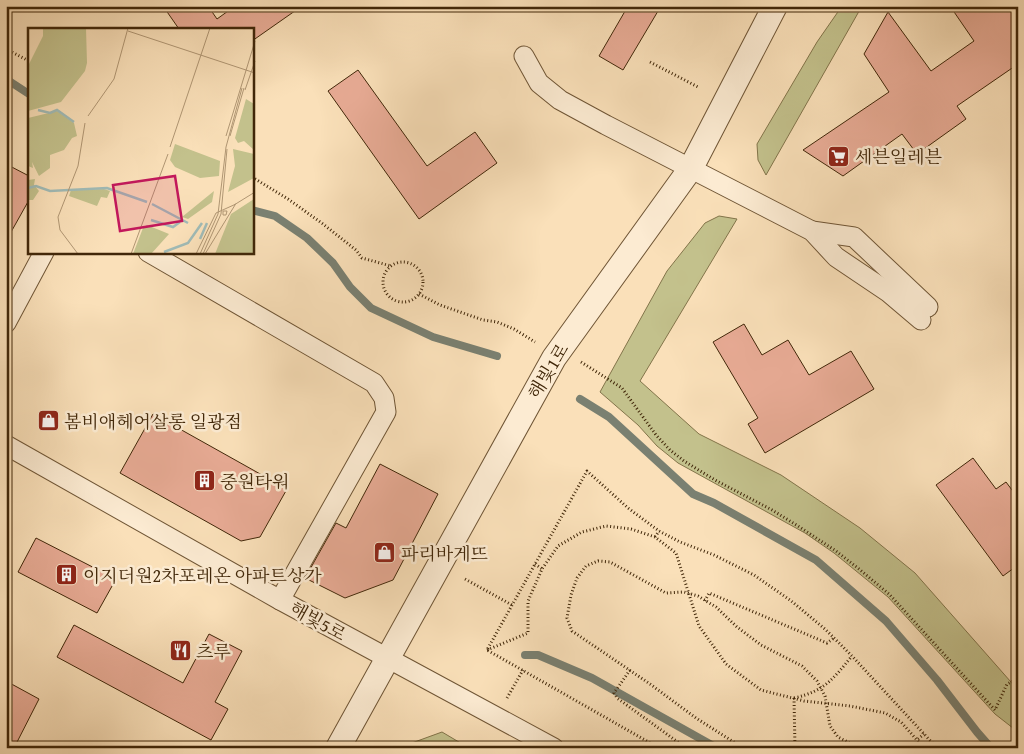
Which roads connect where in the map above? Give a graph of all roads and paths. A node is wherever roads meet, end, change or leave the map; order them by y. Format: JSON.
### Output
{"nodes":[{"id":1,"x":775,"y":6,"type":"edge"},
{"id":2,"x":6,"y":49,"type":"edge"},
{"id":3,"x":524,"y":56,"type":"dead end"},
{"id":4,"x":28,"y":60,"type":"edge"},
{"id":5,"x":650,"y":62,"type":"dead end"},
{"id":6,"x":698,"y":87,"type":"dead end"},
{"id":7,"x":691,"y":168,"type":"junction"},
{"id":8,"x":254,"y":179,"type":"edge"},
{"id":9,"x":812,"y":231,"type":"junction"},
{"id":10,"x":43,"y":254,"type":"edge"},
{"id":11,"x":151,"y":254,"type":"edge"},
{"id":12,"x":390,"y":266,"type":"junction"},
{"id":13,"x":419,"y":294,"type":"junction"},
{"id":14,"x":6,"y":323,"type":"edge"},
{"id":15,"x":523,"y":335,"type":"dead end"},
{"id":16,"x":598,"y":372,"type":"dead end"},
{"id":17,"x":6,"y":445,"type":"edge"},
{"id":18,"x":659,"y":531,"type":"junction"},
{"id":19,"x":655,"y":538,"type":"junction"},
{"id":20,"x":535,"y":564,"type":"junction"},
{"id":21,"x":542,"y":569,"type":"junction"},
{"id":22,"x":465,"y":579,"type":"dead end"},
{"id":23,"x":280,"y":600,"type":"junction"},
{"id":24,"x":705,"y":601,"type":"junction"},
{"id":25,"x":512,"y":606,"type":"junction"},
{"id":26,"x":834,"y":638,"type":"junction"},
{"id":27,"x":487,"y":650,"type":"junction"},
{"id":28,"x":852,"y":656,"type":"junction"},
{"id":29,"x":386,"y":658,"type":"junction"},
{"id":30,"x":523,"y":670,"type":"junction"},
{"id":31,"x":630,"y":670,"type":"junction"},
{"id":32,"x":1018,"y":679,"type":"edge"},
{"id":33,"x":507,"y":698,"type":"dead end"},
{"id":34,"x":794,"y":698,"type":"junction"},
{"id":35,"x":924,"y":734,"type":"junction"},
{"id":36,"x":918,"y":739,"type":"junction"},
{"id":37,"x":338,"y":748,"type":"edge"},
{"id":38,"x":554,"y":748,"type":"edge"},
{"id":39,"x":659,"y":748,"type":"edge"},
{"id":40,"x":686,"y":748,"type":"edge"},
{"id":41,"x":743,"y":748,"type":"edge"},
{"id":42,"x":795,"y":748,"type":"edge"},
{"id":43,"x":859,"y":748,"type":"edge"},
{"id":44,"x":924,"y":748,"type":"edge"},
{"id":45,"x":937,"y":748,"type":"edge"}],
"edges":[{"from":1,"to":7,"type":"street","name":"해빛1로"},
{"from":2,"to":4,"type":"path"},
{"from":3,"to":7,"type":"street"},
{"from":5,"to":6,"type":"path"},
{"from":7,"to":9,"type":"street"},
{"from":7,"to":29,"type":"street","name":"해빛1로"},
{"from":8,"to":12,"type":"path"},
{"from":9,"to":9,"type":"street"},
{"from":10,"to":14,"type":"street"},
{"from":11,"to":23,"type":"street"},
{"from":12,"to":13,"type":"path"},
{"from":12,"to":13,"type":"path"},
{"from":13,"to":15,"type":"path"},
{"from":16,"to":32,"type":"path"},
{"from":17,"to":23,"type":"street","name":"해빛5로"},
{"from":18,"to":19,"type":"path"},
{"from":18,"to":20,"type":"path"},
{"from":18,"to":26,"type":"path"},
{"from":19,"to":21,"type":"path","bridge":true},
{"from":19,"to":34,"type":"path","bridge":true},
{"from":20,"to":21,"type":"path"},
{"from":20,"to":25,"type":"path"},
{"from":21,"to":27,"type":"path","bridge":true},
{"from":22,"to":25,"type":"path"},
{"from":23,"to":29,"type":"street","name":"해빛5로"},
{"from":24,"to":26,"type":"path"},
{"from":24,"to":31,"type":"path"},
{"from":24,"to":43,"type":"path"},
{"from":25,"to":27,"type":"path"},
{"from":26,"to":28,"type":"path"},
{"from":27,"to":30,"type":"path"},
{"from":28,"to":34,"type":"path","bridge":true},
{"from":28,"to":35,"type":"path"},
{"from":29,"to":37,"type":"street","name":"해빛1로"},
{"from":29,"to":38,"type":"street","name":"해빛5로"},
{"from":30,"to":33,"type":"path"},
{"from":30,"to":39,"type":"path"},
{"from":31,"to":40,"type":"path"},
{"from":31,"to":41,"type":"path"},
{"from":34,"to":36,"type":"path","bridge":true},
{"from":34,"to":42,"type":"path"},
{"from":35,"to":36,"type":"path"},
{"from":35,"to":45,"type":"path"},
{"from":36,"to":44,"type":"path","bridge":true}]}
